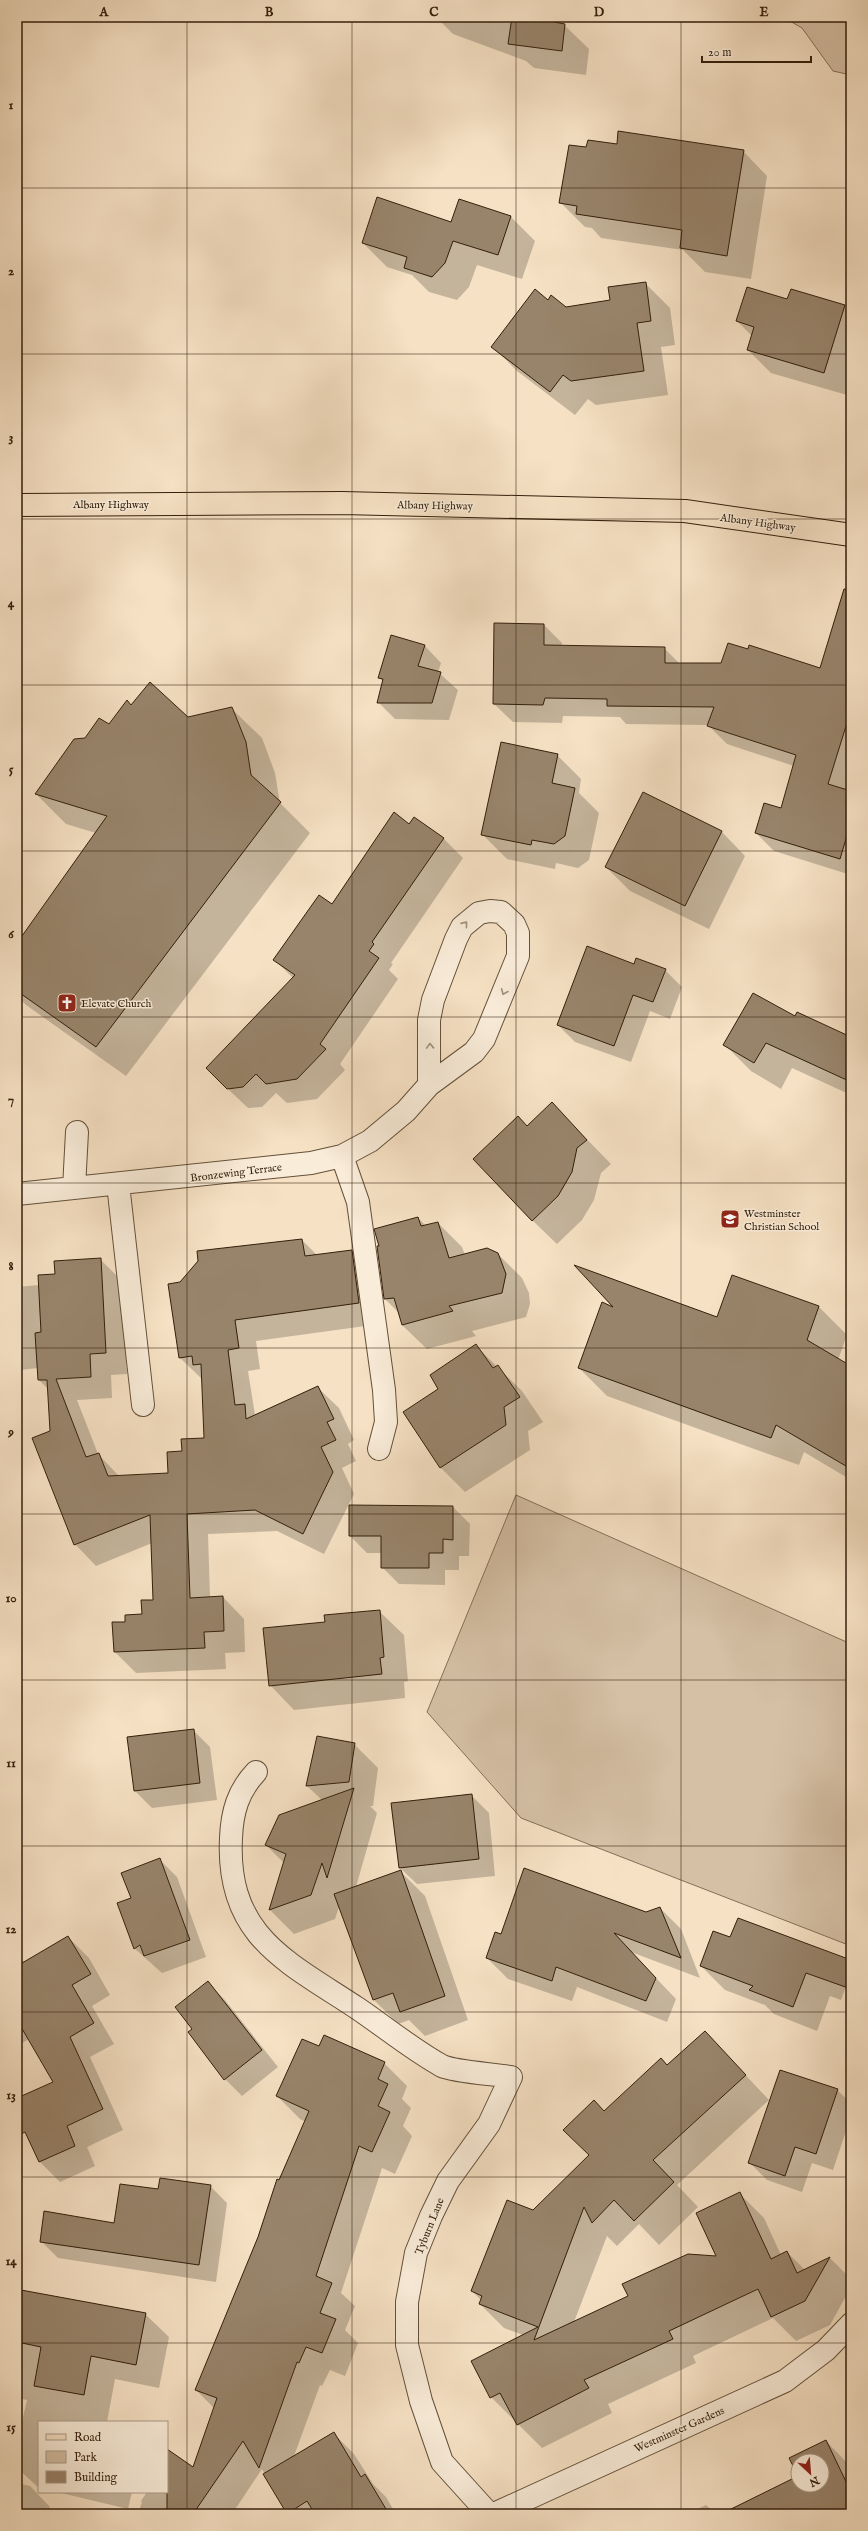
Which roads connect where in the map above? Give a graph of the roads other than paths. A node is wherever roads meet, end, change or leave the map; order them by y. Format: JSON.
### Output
{"nodes":[{"id":1,"x":17,"y":505,"type":"edge"},
{"id":2,"x":851,"y":535,"type":"edge"},
{"id":3,"x":429,"y":1085,"type":"junction"},
{"id":4,"x":77,"y":1132,"type":"dead end"},
{"id":5,"x":342,"y":1156,"type":"junction"},
{"id":6,"x":118,"y":1184,"type":"junction"},
{"id":7,"x":74,"y":1188,"type":"junction"},
{"id":8,"x":17,"y":1194,"type":"edge"},
{"id":9,"x":143,"y":1405,"type":"dead end"},
{"id":10,"x":379,"y":1449,"type":"dead end"},
{"id":11,"x":256,"y":1772,"type":"dead end"},
{"id":12,"x":851,"y":2324,"type":"edge"},
{"id":13,"x":489,"y":2514,"type":"edge"},
{"id":14,"x":494,"y":2514,"type":"edge"}],
"edges":[{"from":1,"to":2,"type":"main road","name":"Albany Highway"},
{"from":3,"to":3,"type":"street","name":"Bronzewing Terrace","one_way":true},
{"from":3,"to":5,"type":"street","name":"Bronzewing Terrace"},
{"from":4,"to":7,"type":"street"},
{"from":5,"to":6,"type":"street","name":"Bronzewing Terrace"},
{"from":5,"to":10,"type":"street"},
{"from":6,"to":7,"type":"street","name":"Bronzewing Terrace"},
{"from":6,"to":9,"type":"street"},
{"from":7,"to":8,"type":"street","name":"Bronzewing Terrace"},
{"from":11,"to":13,"type":"street","name":"Tyburn Lane"},
{"from":12,"to":14,"type":"street","name":"Westminster Gardens"}]}
